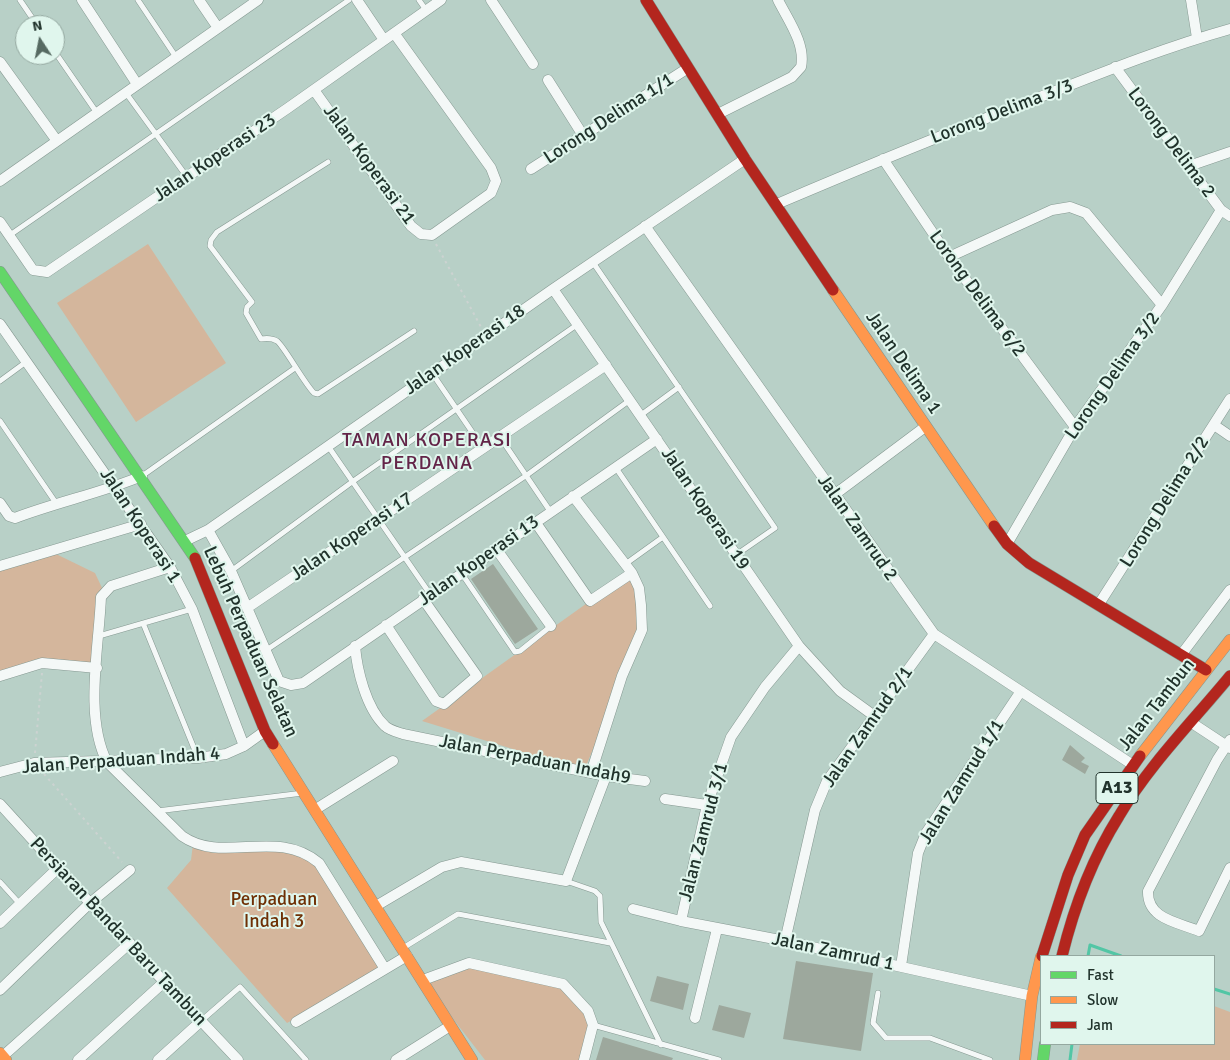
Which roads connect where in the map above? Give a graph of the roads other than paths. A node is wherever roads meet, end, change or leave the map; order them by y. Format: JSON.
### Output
{"nodes":[{"id":1,"x":20,"y":0,"type":"edge"},
{"id":2,"x":82,"y":0,"type":"edge"},
{"id":3,"x":138,"y":0,"type":"edge"},
{"id":4,"x":199,"y":0,"type":"edge"},
{"id":5,"x":258,"y":0,"type":"edge"},
{"id":6,"x":349,"y":0,"type":"edge"},
{"id":7,"x":357,"y":0,"type":"edge"},
{"id":8,"x":419,"y":0,"type":"edge"},
{"id":9,"x":441,"y":0,"type":"edge"},
{"id":10,"x":491,"y":0,"type":"edge"},
{"id":11,"x":646,"y":0,"type":"edge"},
{"id":12,"x":778,"y":0,"type":"edge"},
{"id":13,"x":1191,"y":0,"type":"edge"},
{"id":14,"x":426,"y":10,"type":"junction"},
{"id":15,"x":30,"y":15,"type":"edge"},
{"id":16,"x":218,"y":28,"type":"junction"},
{"id":17,"x":1230,"y":29,"type":"edge"},
{"id":18,"x":394,"y":33,"type":"junction"},
{"id":19,"x":1197,"y":38,"type":"junction"},
{"id":20,"x":384,"y":40,"type":"junction"},
{"id":21,"x":176,"y":58,"type":"junction"},
{"id":22,"x":0,"y":62,"type":"edge"},
{"id":23,"x":533,"y":64,"type":"dead end"},
{"id":24,"x":64,"y":65,"type":"edge"},
{"id":25,"x":1114,"y":67,"type":"junction"},
{"id":26,"x":688,"y":68,"type":"junction"},
{"id":27,"x":548,"y":80,"type":"dead end"},
{"id":28,"x":138,"y":84,"type":"junction"},
{"id":29,"x":314,"y":90,"type":"junction"},
{"id":30,"x":126,"y":93,"type":"junction"},
{"id":31,"x":97,"y":113,"type":"junction"},
{"id":32,"x":718,"y":114,"type":"junction"},
{"id":33,"x":157,"y":135,"type":"junction"},
{"id":34,"x":584,"y":137,"type":"junction"},
{"id":35,"x":57,"y":140,"type":"junction"},
{"id":36,"x":1230,"y":152,"type":"edge"},
{"id":37,"x":883,"y":158,"type":"junction"},
{"id":38,"x":746,"y":159,"type":"junction"},
{"id":39,"x":328,"y":162,"type":"dead end"},
{"id":40,"x":1189,"y":166,"type":"junction"},
{"id":41,"x":531,"y":169,"type":"dead end"},
{"id":42,"x":187,"y":177,"type":"junction"},
{"id":43,"x":0,"y":181,"type":"edge"},
{"id":44,"x":777,"y":204,"type":"junction"},
{"id":45,"x":1226,"y":213,"type":"edge"},
{"id":46,"x":0,"y":222,"type":"edge"},
{"id":47,"x":645,"y":226,"type":"junction"},
{"id":48,"x":9,"y":236,"type":"junction"},
{"id":49,"x":949,"y":257,"type":"junction"},
{"id":50,"x":592,"y":261,"type":"junction"},
{"id":51,"x":0,"y":272,"type":"edge"},
{"id":52,"x":553,"y":289,"type":"junction"},
{"id":53,"x":1162,"y":305,"type":"junction"},
{"id":54,"x":0,"y":324,"type":"edge"},
{"id":55,"x":578,"y":324,"type":"junction"},
{"id":56,"x":414,"y":331,"type":"dead end"},
{"id":57,"x":26,"y":361,"type":"junction"},
{"id":58,"x":606,"y":365,"type":"junction"},
{"id":59,"x":295,"y":368,"type":"junction"},
{"id":60,"x":432,"y":374,"type":"junction"},
{"id":61,"x":0,"y":381,"type":"edge"},
{"id":62,"x":679,"y":387,"type":"junction"},
{"id":63,"x":1230,"y":398,"type":"edge"},
{"id":64,"x":630,"y":400,"type":"junction"},
{"id":65,"x":456,"y":408,"type":"junction"},
{"id":66,"x":641,"y":415,"type":"junction"},
{"id":67,"x":0,"y":421,"type":"edge"},
{"id":68,"x":1214,"y":424,"type":"junction"},
{"id":69,"x":926,"y":428,"type":"junction"},
{"id":70,"x":1075,"y":428,"type":"junction"},
{"id":71,"x":1230,"y":436,"type":"edge"},
{"id":72,"x":500,"y":437,"type":"junction"},
{"id":73,"x":657,"y":440,"type":"junction"},
{"id":74,"x":328,"y":446,"type":"junction"},
{"id":75,"x":483,"y":448,"type":"junction"},
{"id":76,"x":615,"y":467,"type":"junction"},
{"id":77,"x":527,"y":475,"type":"junction"},
{"id":78,"x":142,"y":476,"type":"junction"},
{"id":79,"x":352,"y":482,"type":"junction"},
{"id":80,"x":116,"y":487,"type":"junction"},
{"id":81,"x":834,"y":495,"type":"junction"},
{"id":82,"x":573,"y":496,"type":"junction"},
{"id":83,"x":0,"y":503,"type":"edge"},
{"id":84,"x":56,"y":503,"type":"junction"},
{"id":85,"x":550,"y":511,"type":"junction"},
{"id":86,"x":377,"y":519,"type":"junction"},
{"id":87,"x":536,"y":523,"type":"junction"},
{"id":88,"x":141,"y":524,"type":"junction"},
{"id":89,"x":208,"y":530,"type":"junction"},
{"id":90,"x":663,"y":537,"type":"junction"},
{"id":91,"x":186,"y":541,"type":"junction"},
{"id":92,"x":1007,"y":544,"type":"junction"},
{"id":93,"x":497,"y":550,"type":"junction"},
{"id":94,"x":736,"y":556,"type":"junction"},
{"id":95,"x":403,"y":557,"type":"junction"},
{"id":96,"x":623,"y":565,"type":"junction"},
{"id":97,"x":0,"y":566,"type":"edge"},
{"id":98,"x":170,"y":567,"type":"junction"},
{"id":99,"x":231,"y":571,"type":"junction"},
{"id":100,"x":462,"y":574,"type":"junction"},
{"id":101,"x":632,"y":574,"type":"junction"},
{"id":102,"x":1230,"y":590,"type":"edge"},
{"id":103,"x":427,"y":597,"type":"junction"},
{"id":104,"x":1099,"y":604,"type":"junction"},
{"id":105,"x":710,"y":606,"type":"dead end"},
{"id":106,"x":247,"y":608,"type":"junction"},
{"id":107,"x":192,"y":609,"type":"junction"},
{"id":108,"x":143,"y":623,"type":"junction"},
{"id":109,"x":386,"y":625,"type":"junction"},
{"id":110,"x":551,"y":626,"type":"joint"},
{"id":111,"x":934,"y":634,"type":"junction"},
{"id":112,"x":99,"y":636,"type":"junction"},
{"id":113,"x":1230,"y":640,"type":"edge"},
{"id":114,"x":355,"y":646,"type":"junction"},
{"id":115,"x":799,"y":646,"type":"junction"},
{"id":116,"x":265,"y":652,"type":"junction"},
{"id":117,"x":1181,"y":655,"type":"junction"},
{"id":118,"x":97,"y":668,"type":"junction"},
{"id":119,"x":1206,"y":670,"type":"junction"},
{"id":120,"x":0,"y":676,"type":"edge"},
{"id":121,"x":1230,"y":676,"type":"edge"},
{"id":122,"x":1021,"y":691,"type":"junction"},
{"id":123,"x":873,"y":715,"type":"junction"},
{"id":124,"x":1192,"y":723,"type":"junction"},
{"id":125,"x":265,"y":731,"type":"junction"},
{"id":126,"x":1229,"y":744,"type":"edge"},
{"id":127,"x":244,"y":746,"type":"junction"},
{"id":128,"x":198,"y":758,"type":"junction"},
{"id":129,"x":393,"y":761,"type":"dead end"},
{"id":130,"x":107,"y":762,"type":"junction"},
{"id":131,"x":1133,"y":765,"type":"junction"},
{"id":132,"x":0,"y":772,"type":"edge"},
{"id":133,"x":592,"y":773,"type":"junction"},
{"id":134,"x":606,"y":776,"type":"junction"},
{"id":135,"x":645,"y":781,"type":"dead end"},
{"id":136,"x":305,"y":793,"type":"junction"},
{"id":137,"x":665,"y":799,"type":"dead end"},
{"id":138,"x":0,"y":804,"type":"edge"},
{"id":139,"x":707,"y":806,"type":"junction"},
{"id":140,"x":316,"y":809,"type":"junction"},
{"id":141,"x":157,"y":811,"type":"junction"},
{"id":142,"x":58,"y":868,"type":"junction"},
{"id":143,"x":1230,"y":868,"type":"edge"},
{"id":144,"x":130,"y":870,"type":"road end"},
{"id":145,"x":566,"y":881,"type":"junction"},
{"id":146,"x":0,"y":882,"type":"edge"},
{"id":147,"x":90,"y":903,"type":"junction"},
{"id":148,"x":20,"y":904,"type":"junction"},
{"id":149,"x":376,"y":906,"type":"junction"},
{"id":150,"x":633,"y":908,"type":"dead end"},
{"id":151,"x":680,"y":921,"type":"junction"},
{"id":152,"x":0,"y":923,"type":"edge"},
{"id":153,"x":717,"y":928,"type":"junction"},
{"id":154,"x":785,"y":941,"type":"junction"},
{"id":155,"x":130,"y":943,"type":"junction"},
{"id":156,"x":610,"y":944,"type":"junction"},
{"id":157,"x":405,"y":952,"type":"junction"},
{"id":158,"x":1042,"y":955,"type":"edge"},
{"id":159,"x":1062,"y":955,"type":"edge"},
{"id":160,"x":1040,"y":961,"type":"edge"},
{"id":161,"x":901,"y":966,"type":"junction"},
{"id":162,"x":385,"y":969,"type":"junction"},
{"id":163,"x":423,"y":980,"type":"junction"},
{"id":164,"x":164,"y":982,"type":"junction"},
{"id":165,"x":0,"y":990,"type":"edge"},
{"id":166,"x":878,"y":993,"type":"dead end"},
{"id":167,"x":1032,"y":996,"type":"junction"},
{"id":168,"x":695,"y":1018,"type":"dead end"},
{"id":169,"x":200,"y":1022,"type":"junction"},
{"id":170,"x":296,"y":1022,"type":"dead end"},
{"id":171,"x":450,"y":1026,"type":"junction"},
{"id":172,"x":593,"y":1026,"type":"junction"},
{"id":173,"x":661,"y":1045,"type":"junction"},
{"id":174,"x":1045,"y":1045,"type":"edge"},
{"id":175,"x":3,"y":1057,"type":"edge"},
{"id":176,"x":78,"y":1060,"type":"edge"},
{"id":177,"x":158,"y":1060,"type":"edge"},
{"id":178,"x":238,"y":1060,"type":"edge"},
{"id":179,"x":306,"y":1060,"type":"edge"},
{"id":180,"x":396,"y":1060,"type":"edge"},
{"id":181,"x":472,"y":1060,"type":"edge"},
{"id":182,"x":584,"y":1060,"type":"edge"},
{"id":183,"x":719,"y":1060,"type":"edge"},
{"id":184,"x":990,"y":1060,"type":"edge"},
{"id":185,"x":1025,"y":1060,"type":"edge"},
{"id":186,"x":1044,"y":1060,"type":"edge"}],
"edges":[{"from":1,"to":15,"type":"lane"},
{"from":2,"to":28,"type":"street"},
{"from":3,"to":21,"type":"lane"},
{"from":4,"to":16,"type":"street"},
{"from":5,"to":16,"type":"street"},
{"from":6,"to":33,"type":"lane"},
{"from":7,"to":20,"type":"street"},
{"from":8,"to":14,"type":"lane"},
{"from":9,"to":14,"type":"street","name":"Jalan Koperasi 23"},
{"from":10,"to":23,"type":"street"},
{"from":11,"to":26,"type":"street","name":"Jalan Delima 1"},
{"from":12,"to":32,"type":"street"},
{"from":13,"to":19,"type":"street"},
{"from":14,"to":18,"type":"street","name":"Jalan Koperasi 23"},
{"from":16,"to":21,"type":"street"},
{"from":17,"to":19,"type":"street","name":"Lorong Delima 3/3"},
{"from":18,"to":20,"type":"street","name":"Jalan Koperasi 23"},
{"from":18,"to":29,"type":"street","name":"Jalan Koperasi 21"},
{"from":19,"to":25,"type":"street","name":"Lorong Delima 3/3"},
{"from":20,"to":29,"type":"street","name":"Jalan Koperasi 23"},
{"from":21,"to":28,"type":"street"},
{"from":22,"to":35,"type":"street"},
{"from":24,"to":31,"type":"lane"},
{"from":25,"to":37,"type":"street","name":"Lorong Delima 3/3"},
{"from":25,"to":40,"type":"street","name":"Lorong Delima 2"},
{"from":26,"to":32,"type":"street","name":"Jalan Delima 1"},
{"from":26,"to":34,"type":"street","name":"Lorong Delima 1/1"},
{"from":27,"to":34,"type":"street"},
{"from":28,"to":30,"type":"street"},
{"from":29,"to":42,"type":"street","name":"Jalan Koperasi 23"},
{"from":30,"to":31,"type":"street"},
{"from":30,"to":33,"type":"lane"},
{"from":31,"to":35,"type":"street"},
{"from":32,"to":38,"type":"street","name":"Jalan Delima 1"},
{"from":33,"to":42,"type":"lane"},
{"from":33,"to":48,"type":"lane"},
{"from":34,"to":41,"type":"street","name":"Lorong Delima 1/1"},
{"from":35,"to":43,"type":"street"},
{"from":36,"to":40,"type":"street"},
{"from":37,"to":44,"type":"street","name":"Lorong Delima 3/3"},
{"from":37,"to":49,"type":"street","name":"Lorong Delima 6/2"},
{"from":38,"to":44,"type":"street","name":"Jalan Delima 1"},
{"from":38,"to":47,"type":"street","name":"Jalan Koperasi 18"},
{"from":39,"to":59,"type":"lane"},
{"from":40,"to":45,"type":"street","name":"Lorong Delima 2"},
{"from":42,"to":48,"type":"street","name":"Jalan Koperasi 23"},
{"from":44,"to":69,"type":"street","name":"Jalan Delima 1"},
{"from":45,"to":53,"type":"street","name":"Lorong Delima 3/2"},
{"from":46,"to":48,"type":"street","name":"Jalan Koperasi 23"},
{"from":47,"to":50,"type":"street","name":"Jalan Koperasi 18"},
{"from":47,"to":81,"type":"street","name":"Jalan Zamrud 2"},
{"from":49,"to":53,"type":"street"},
{"from":49,"to":70,"type":"street","name":"Lorong Delima 6/2"},
{"from":50,"to":52,"type":"street","name":"Jalan Koperasi 18"},
{"from":50,"to":62,"type":"lane"},
{"from":51,"to":78,"type":"street","name":"Lebuh Perpaduan Selatan"},
{"from":52,"to":55,"type":"street","name":"Jalan Koperasi 19"},
{"from":52,"to":60,"type":"street","name":"Jalan Koperasi 18"},
{"from":53,"to":70,"type":"street","name":"Lorong Delima 3/2"},
{"from":54,"to":57,"type":"street","name":"Jalan Koperasi 1"},
{"from":55,"to":58,"type":"street","name":"Jalan Koperasi 19"},
{"from":55,"to":65,"type":"lane"},
{"from":56,"to":59,"type":"lane"},
{"from":57,"to":61,"type":"lane"},
{"from":57,"to":80,"type":"street","name":"Jalan Koperasi 1"},
{"from":58,"to":64,"type":"street","name":"Jalan Koperasi 19"},
{"from":58,"to":72,"type":"street","name":"Jalan Koperasi 17"},
{"from":59,"to":78,"type":"lane"},
{"from":60,"to":65,"type":"lane"},
{"from":60,"to":74,"type":"street","name":"Jalan Koperasi 18"},
{"from":62,"to":66,"type":"lane"},
{"from":62,"to":94,"type":"lane"},
{"from":63,"to":68,"type":"street","name":"Lorong Delima 2/2"},
{"from":64,"to":66,"type":"street","name":"Jalan Koperasi 19"},
{"from":64,"to":77,"type":"lane"},
{"from":65,"to":75,"type":"lane"},
{"from":65,"to":79,"type":"lane"},
{"from":66,"to":73,"type":"street","name":"Jalan Koperasi 19"},
{"from":67,"to":84,"type":"lane"},
{"from":68,"to":71,"type":"street"},
{"from":68,"to":104,"type":"street","name":"Lorong Delima 2/2"},
{"from":69,"to":81,"type":"street"},
{"from":69,"to":92,"type":"street","name":"Jalan Delima 1"},
{"from":70,"to":92,"type":"street","name":"Lorong Delima 3/2"},
{"from":72,"to":75,"type":"street","name":"Jalan Koperasi 17"},
{"from":72,"to":77,"type":"lane"},
{"from":73,"to":76,"type":"street","name":"Jalan Koperasi 13"},
{"from":73,"to":94,"type":"street","name":"Jalan Koperasi 19"},
{"from":74,"to":79,"type":"lane"},
{"from":74,"to":89,"type":"street","name":"Jalan Koperasi 18"},
{"from":75,"to":86,"type":"street","name":"Jalan Koperasi 17"},
{"from":76,"to":82,"type":"street","name":"Jalan Koperasi 13"},
{"from":76,"to":90,"type":"lane"},
{"from":77,"to":85,"type":"lane"},
{"from":77,"to":95,"type":"lane"},
{"from":78,"to":80,"type":"street"},
{"from":78,"to":91,"type":"street","name":"Lebuh Perpaduan Selatan"},
{"from":79,"to":86,"type":"lane"},
{"from":79,"to":99,"type":"lane"},
{"from":80,"to":84,"type":"street"},
{"from":80,"to":88,"type":"street","name":"Jalan Koperasi 1"},
{"from":81,"to":111,"type":"street","name":"Jalan Zamrud 2"},
{"from":82,"to":85,"type":"street","name":"Jalan Koperasi 13"},
{"from":82,"to":96,"type":"street"},
{"from":83,"to":84,"type":"street"},
{"from":85,"to":87,"type":"street","name":"Jalan Koperasi 13"},
{"from":86,"to":95,"type":"lane"},
{"from":86,"to":106,"type":"street","name":"Jalan Koperasi 17"},
{"from":87,"to":93,"type":"street","name":"Jalan Koperasi 13"},
{"from":87,"to":101,"type":"street"},
{"from":88,"to":97,"type":"street"},
{"from":88,"to":98,"type":"street","name":"Jalan Koperasi 1"},
{"from":89,"to":91,"type":"street","name":"Jalan Koperasi 18"},
{"from":89,"to":99,"type":"street"},
{"from":90,"to":96,"type":"lane"},
{"from":90,"to":105,"type":"lane"},
{"from":91,"to":125,"type":"street","name":"Lebuh Perpaduan Selatan"},
{"from":92,"to":104,"type":"street","name":"Jalan Delima 1"},
{"from":93,"to":100,"type":"street","name":"Jalan Koperasi 13"},
{"from":93,"to":110,"type":"street"},
{"from":94,"to":115,"type":"street","name":"Jalan Koperasi 19"},
{"from":95,"to":103,"type":"lane"},
{"from":95,"to":116,"type":"lane"},
{"from":96,"to":101,"type":"street"},
{"from":98,"to":107,"type":"street","name":"Jalan Koperasi 1"},
{"from":98,"to":112,"type":"street"},
{"from":99,"to":106,"type":"street"},
{"from":100,"to":103,"type":"street","name":"Jalan Koperasi 13"},
{"from":100,"to":110,"type":"lane"},
{"from":101,"to":133,"type":"street"},
{"from":102,"to":117,"type":"street"},
{"from":103,"to":109,"type":"street","name":"Jalan Koperasi 13"},
{"from":103,"to":109,"type":"street"},
{"from":104,"to":117,"type":"street","name":"Jalan Delima 1"},
{"from":106,"to":116,"type":"street"},
{"from":107,"to":108,"type":"lane"},
{"from":107,"to":127,"type":"street","name":"Jalan Koperasi 1"},
{"from":108,"to":112,"type":"lane"},
{"from":108,"to":128,"type":"lane"},
{"from":109,"to":114,"type":"street","name":"Jalan Koperasi 13"},
{"from":111,"to":122,"type":"street","name":"Jalan Zamrud 2"},
{"from":111,"to":123,"type":"street","name":"Jalan Zamrud 2/1"},
{"from":112,"to":118,"type":"street"},
{"from":113,"to":119,"type":"street","name":"Jalan Tambun","number":"A13"},
{"from":114,"to":116,"type":"street","name":"Jalan Koperasi 13"},
{"from":114,"to":133,"type":"street","name":"Jalan Perpaduan Indah9"},
{"from":115,"to":123,"type":"street","name":"Jalan Koperasi 19"},
{"from":115,"to":139,"type":"street","name":"Jalan Zamrud 3/1"},
{"from":117,"to":119,"type":"street","name":"Jalan Delima 1"},
{"from":118,"to":120,"type":"street"},
{"from":118,"to":130,"type":"street"},
{"from":119,"to":131,"type":"street","name":"Jalan Tambun","number":"A13"},
{"from":121,"to":124,"type":"street","name":"Jalan Tambun","number":"A13"},
{"from":122,"to":131,"type":"street","name":"Jalan Zamrud 2"},
{"from":122,"to":161,"type":"street","name":"Jalan Zamrud 1/1"},
{"from":123,"to":154,"type":"street","name":"Jalan Zamrud 2/1"},
{"from":124,"to":126,"type":"street"},
{"from":124,"to":159,"type":"street","name":"Jalan Tambun","number":"A13"},
{"from":125,"to":127,"type":"street","name":"Jalan Perpaduan Indah 4"},
{"from":125,"to":136,"type":"street","name":"Lebuh Perpaduan Selatan"},
{"from":126,"to":143,"type":"street"},
{"from":127,"to":128,"type":"street","name":"Jalan Perpaduan Indah 4"},
{"from":128,"to":130,"type":"street","name":"Jalan Perpaduan Indah 4"},
{"from":129,"to":140,"type":"street"},
{"from":130,"to":132,"type":"street","name":"Jalan Perpaduan Indah 4"},
{"from":130,"to":141,"type":"street"},
{"from":131,"to":158,"type":"street","name":"Jalan Tambun","number":"A13"},
{"from":133,"to":134,"type":"street","name":"Jalan Perpaduan Indah9"},
{"from":134,"to":135,"type":"street","name":"Jalan Perpaduan Indah9"},
{"from":134,"to":145,"type":"street"},
{"from":136,"to":140,"type":"street","name":"Lebuh Perpaduan Selatan"},
{"from":136,"to":141,"type":"lane"},
{"from":137,"to":139,"type":"street"},
{"from":138,"to":142,"type":"street","name":"Persiaran Bandar Baru Tambun"},
{"from":139,"to":151,"type":"street","name":"Jalan Zamrud 3/1"},
{"from":140,"to":149,"type":"street","name":"Lebuh Perpaduan Selatan"},
{"from":141,"to":162,"type":"street"},
{"from":142,"to":147,"type":"street","name":"Persiaran Bandar Baru Tambun"},
{"from":142,"to":148,"type":"street"},
{"from":144,"to":147,"type":"street"},
{"from":145,"to":149,"type":"street"},
{"from":145,"to":156,"type":"lane"},
{"from":146,"to":148,"type":"lane"},
{"from":147,"to":155,"type":"street","name":"Persiaran Bandar Baru Tambun"},
{"from":147,"to":165,"type":"street"},
{"from":148,"to":152,"type":"street"},
{"from":149,"to":157,"type":"street","name":"Lebuh Perpaduan Selatan"},
{"from":150,"to":151,"type":"street","name":"Jalan Zamrud 1"},
{"from":151,"to":153,"type":"street","name":"Jalan Zamrud 1"},
{"from":153,"to":154,"type":"street","name":"Jalan Zamrud 1"},
{"from":153,"to":168,"type":"street"},
{"from":154,"to":161,"type":"street","name":"Jalan Zamrud 1"},
{"from":155,"to":164,"type":"street","name":"Persiaran Bandar Baru Tambun"},
{"from":155,"to":175,"type":"street"},
{"from":156,"to":157,"type":"lane"},
{"from":156,"to":173,"type":"lane"},
{"from":157,"to":162,"type":"street"},
{"from":157,"to":163,"type":"street","name":"Lebuh Perpaduan Selatan"},
{"from":160,"to":167,"type":"street","name":"Jalan Tambun","number":"A13"},
{"from":161,"to":167,"type":"street","name":"Jalan Zamrud 1"},
{"from":162,"to":170,"type":"street"},
{"from":163,"to":171,"type":"street","name":"Lebuh Perpaduan Selatan"},
{"from":163,"to":172,"type":"street"},
{"from":164,"to":169,"type":"street","name":"Persiaran Bandar Baru Tambun"},
{"from":164,"to":176,"type":"street"},
{"from":166,"to":184,"type":"lane"},
{"from":167,"to":185,"type":"street","name":"Jalan Tambun","number":"A13"},
{"from":169,"to":177,"type":"street"},
{"from":169,"to":178,"type":"street","name":"Persiaran Bandar Baru Tambun"},
{"from":169,"to":179,"type":"lane"},
{"from":171,"to":180,"type":"street"},
{"from":171,"to":181,"type":"street","name":"Lebuh Perpaduan Selatan"},
{"from":172,"to":173,"type":"lane"},
{"from":172,"to":182,"type":"street"},
{"from":173,"to":183,"type":"lane"},
{"from":174,"to":186,"type":"street"}]}
